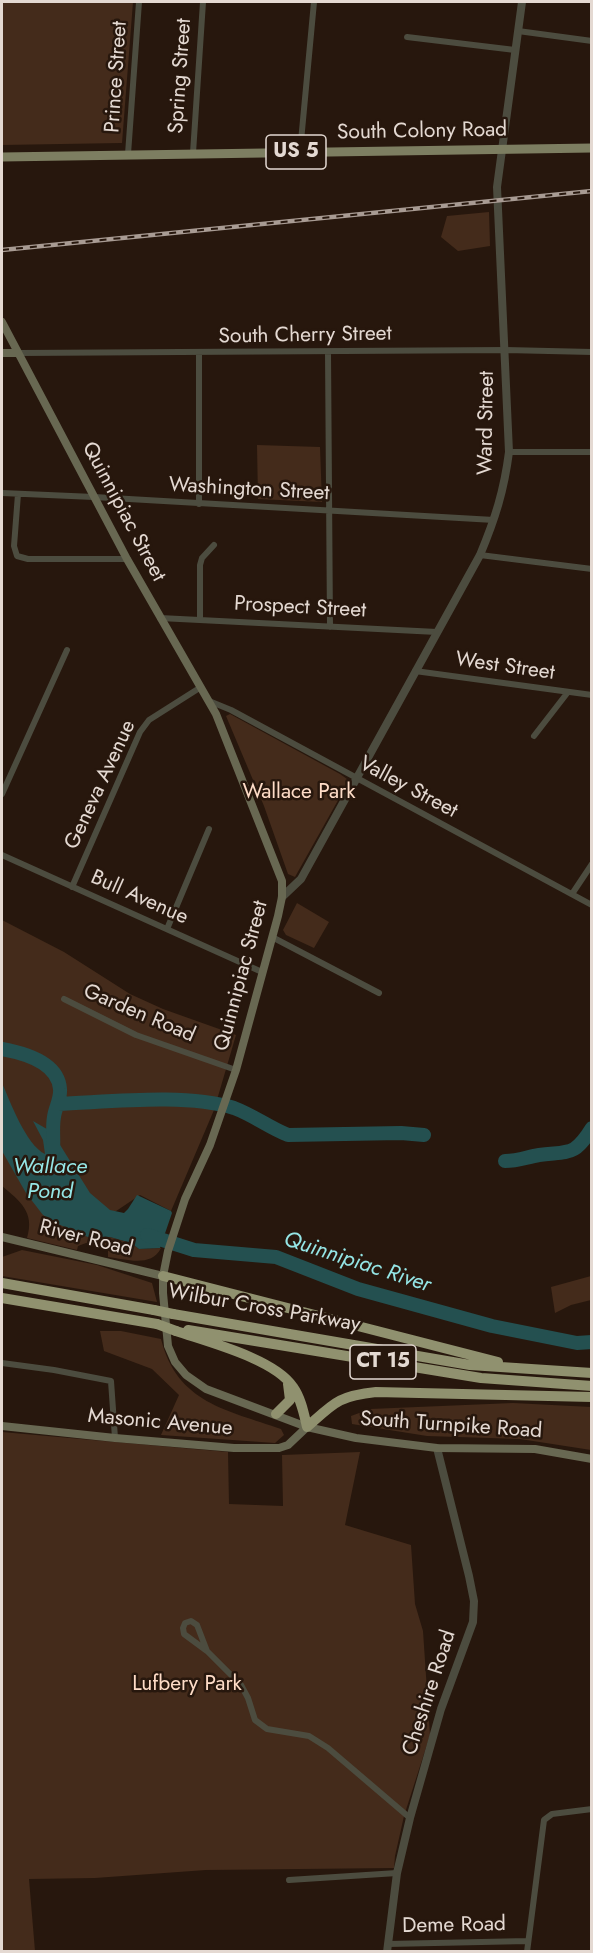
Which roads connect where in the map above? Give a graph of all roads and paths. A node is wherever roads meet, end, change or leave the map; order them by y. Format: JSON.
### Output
{"nodes":[{"id":1,"x":139,"y":2,"type":"edge"},
{"id":2,"x":202,"y":2,"type":"edge"},
{"id":3,"x":314,"y":2,"type":"edge"},
{"id":4,"x":522,"y":2,"type":"edge"},
{"id":5,"x":518,"y":31,"type":"junction"},
{"id":6,"x":407,"y":37,"type":"dead end"},
{"id":7,"x":591,"y":41,"type":"edge"},
{"id":8,"x":515,"y":50,"type":"junction"},
{"id":9,"x":591,"y":148,"type":"edge"},
{"id":10,"x":501,"y":149,"type":"junction"},
{"id":11,"x":300,"y":152,"type":"junction"},
{"id":12,"x":193,"y":153,"type":"junction"},
{"id":13,"x":128,"y":154,"type":"junction"},
{"id":14,"x":2,"y":157,"type":"edge"},
{"id":15,"x":2,"y":322,"type":"edge"},
{"id":16,"x":506,"y":350,"type":"junction"},
{"id":17,"x":328,"y":352,"type":"junction"},
{"id":18,"x":591,"y":352,"type":"edge"},
{"id":19,"x":2,"y":353,"type":"edge"},
{"id":20,"x":18,"y":353,"type":"junction"},
{"id":21,"x":199,"y":353,"type":"junction"},
{"id":22,"x":509,"y":452,"type":"junction"},
{"id":23,"x":591,"y":452,"type":"edge"},
{"id":24,"x":2,"y":493,"type":"edge"},
{"id":25,"x":18,"y":494,"type":"junction"},
{"id":26,"x":94,"y":497,"type":"junction"},
{"id":27,"x":200,"y":504,"type":"junction"},
{"id":28,"x":328,"y":511,"type":"junction"},
{"id":29,"x":494,"y":520,"type":"junction"},
{"id":30,"x":214,"y":545,"type":"dead end"},
{"id":31,"x":480,"y":555,"type":"junction"},
{"id":32,"x":127,"y":559,"type":"junction"},
{"id":33,"x":591,"y":569,"type":"edge"},
{"id":34,"x":160,"y":618,"type":"junction"},
{"id":35,"x":200,"y":620,"type":"junction"},
{"id":36,"x":330,"y":627,"type":"junction"},
{"id":37,"x":437,"y":632,"type":"junction"},
{"id":38,"x":67,"y":650,"type":"dead end"},
{"id":39,"x":415,"y":671,"type":"junction"},
{"id":40,"x":201,"y":687,"type":"junction"},
{"id":41,"x":568,"y":692,"type":"junction"},
{"id":42,"x":591,"y":695,"type":"edge"},
{"id":43,"x":209,"y":701,"type":"junction"},
{"id":44,"x":534,"y":736,"type":"dead end"},
{"id":45,"x":355,"y":778,"type":"junction"},
{"id":46,"x":2,"y":794,"type":"edge"},
{"id":47,"x":208,"y":829,"type":"dead end"},
{"id":48,"x":2,"y":855,"type":"edge"},
{"id":49,"x":591,"y":864,"type":"edge"},
{"id":50,"x":72,"y":887,"type":"junction"},
{"id":51,"x":572,"y":894,"type":"junction"},
{"id":52,"x":282,"y":897,"type":"junction"},
{"id":53,"x":591,"y":905,"type":"edge"},
{"id":54,"x":167,"y":929,"type":"junction"},
{"id":55,"x":272,"y":937,"type":"junction"},
{"id":56,"x":262,"y":972,"type":"junction"},
{"id":57,"x":379,"y":993,"type":"dead end"},
{"id":58,"x":64,"y":999,"type":"dead end"},
{"id":59,"x":236,"y":1070,"type":"junction"},
{"id":60,"x":2,"y":1237,"type":"edge"},
{"id":61,"x":163,"y":1276,"type":"junction"},
{"id":62,"x":2,"y":1282,"type":"edge"},
{"id":63,"x":2,"y":1298,"type":"edge"},
{"id":64,"x":176,"y":1330,"type":"junction"},
{"id":65,"x":2,"y":1363,"type":"edge"},
{"id":66,"x":527,"y":1370,"type":"junction"},
{"id":67,"x":591,"y":1372,"type":"edge"},
{"id":68,"x":286,"y":1378,"type":"junction"},
{"id":69,"x":591,"y":1386,"type":"edge"},
{"id":70,"x":591,"y":1397,"type":"edge"},
{"id":71,"x":276,"y":1414,"type":"junction"},
{"id":72,"x":2,"y":1426,"type":"edge"},
{"id":73,"x":307,"y":1427,"type":"junction"},
{"id":74,"x":115,"y":1438,"type":"junction"},
{"id":75,"x":438,"y":1448,"type":"junction"},
{"id":76,"x":591,"y":1459,"type":"edge"},
{"id":77,"x":207,"y":1651,"type":"junction"},
{"id":78,"x":591,"y":1809,"type":"edge"},
{"id":79,"x":410,"y":1818,"type":"junction"},
{"id":80,"x":397,"y":1873,"type":"junction"},
{"id":81,"x":289,"y":1880,"type":"dead end"},
{"id":82,"x":528,"y":1941,"type":"junction"},
{"id":83,"x":387,"y":1948,"type":"edge"},
{"id":84,"x":527,"y":1952,"type":"edge"}],
"edges":[{"from":1,"to":13,"type":"street","name":"Prince Street"},
{"from":2,"to":12,"type":"street","name":"Spring Street"},
{"from":3,"to":11,"type":"street"},
{"from":4,"to":5,"type":"street","name":"Ward Street"},
{"from":5,"to":7,"type":"street"},
{"from":5,"to":8,"type":"street","name":"Ward Street"},
{"from":6,"to":8,"type":"street"},
{"from":8,"to":10,"type":"street","name":"Ward Street"},
{"from":9,"to":10,"type":"main road","name":"South Colony Road","number":"US 5"},
{"from":10,"to":11,"type":"main road","name":"South Colony Road","number":"US 5"},
{"from":10,"to":16,"type":"street","name":"Ward Street"},
{"from":11,"to":12,"type":"main road","name":"South Colony Road","number":"US 5"},
{"from":12,"to":13,"type":"main road","name":"South Colony Road","number":"US 5"},
{"from":13,"to":14,"type":"main road","name":"South Colony Road","number":"US 5"},
{"from":15,"to":20,"type":"main road","name":"Quinnipiac Street"},
{"from":16,"to":17,"type":"street","name":"South Cherry Street"},
{"from":16,"to":18,"type":"street","name":"South Cherry Street"},
{"from":16,"to":22,"type":"street","name":"Ward Street"},
{"from":17,"to":21,"type":"street","name":"South Cherry Street"},
{"from":17,"to":28,"type":"street"},
{"from":19,"to":20,"type":"main road"},
{"from":20,"to":21,"type":"street","name":"South Cherry Street"},
{"from":20,"to":26,"type":"main road","name":"Quinnipiac Street"},
{"from":21,"to":27,"type":"street"},
{"from":22,"to":23,"type":"street"},
{"from":22,"to":29,"type":"street","name":"Ward Street"},
{"from":24,"to":25,"type":"street","name":"Washington Street"},
{"from":25,"to":26,"type":"street","name":"Washington Street"},
{"from":25,"to":32,"type":"street"},
{"from":26,"to":27,"type":"street","name":"Washington Street"},
{"from":26,"to":32,"type":"main road","name":"Quinnipiac Street"},
{"from":27,"to":28,"type":"street","name":"Washington Street"},
{"from":28,"to":29,"type":"street","name":"Washington Street"},
{"from":28,"to":36,"type":"street"},
{"from":29,"to":31,"type":"street","name":"Ward Street"},
{"from":30,"to":35,"type":"street"},
{"from":31,"to":33,"type":"street"},
{"from":31,"to":37,"type":"street","name":"Ward Street"},
{"from":32,"to":34,"type":"main road","name":"Quinnipiac Street"},
{"from":34,"to":35,"type":"street","name":"Prospect Street"},
{"from":34,"to":40,"type":"main road","name":"Quinnipiac Street"},
{"from":35,"to":36,"type":"street","name":"Prospect Street"},
{"from":36,"to":37,"type":"street","name":"Prospect Street"},
{"from":37,"to":39,"type":"street","name":"Ward Street"},
{"from":38,"to":46,"type":"street"},
{"from":39,"to":41,"type":"street","name":"West Street"},
{"from":39,"to":45,"type":"street","name":"Ward Street"},
{"from":40,"to":43,"type":"main road","name":"Quinnipiac Street"},
{"from":40,"to":50,"type":"street","name":"Geneva Avenue"},
{"from":41,"to":42,"type":"street","name":"West Street"},
{"from":41,"to":44,"type":"street"},
{"from":43,"to":45,"type":"street","name":"Valley Street"},
{"from":43,"to":52,"type":"main road","name":"Quinnipiac Street"},
{"from":45,"to":51,"type":"street","name":"Valley Street"},
{"from":45,"to":52,"type":"street","name":"Ward Street"},
{"from":47,"to":54,"type":"street"},
{"from":48,"to":50,"type":"street","name":"Bull Avenue"},
{"from":49,"to":51,"type":"street"},
{"from":50,"to":54,"type":"street","name":"Bull Avenue"},
{"from":51,"to":53,"type":"street","name":"Valley Street"},
{"from":52,"to":55,"type":"main road","name":"Quinnipiac Street"},
{"from":54,"to":56,"type":"street","name":"Bull Avenue"},
{"from":55,"to":56,"type":"main road","name":"Quinnipiac Street"},
{"from":55,"to":57,"type":"street"},
{"from":56,"to":59,"type":"main road","name":"Quinnipiac Street"},
{"from":58,"to":59,"type":"street","name":"Garden Road"},
{"from":59,"to":61,"type":"main road","name":"Quinnipiac Street"},
{"from":60,"to":61,"type":"main road","name":"River Road"},
{"from":61,"to":66,"type":"highway"},
{"from":61,"to":71,"type":"main road","name":"Quinnipiac Street"},
{"from":62,"to":66,"type":"highway","name":"Wilbur Cross Parkway","number":"CT 15","bridge":true},
{"from":63,"to":64,"type":"highway","name":"Wilbur Cross Parkway","number":"CT 15","bridge":true},
{"from":64,"to":68,"type":"highway"},
{"from":64,"to":69,"type":"highway","name":"Wilbur Cross Parkway","number":"CT 15"},
{"from":65,"to":74,"type":"street"},
{"from":66,"to":67,"type":"highway","name":"Wilbur Cross Parkway","number":"CT 15"},
{"from":68,"to":71,"type":"highway"},
{"from":68,"to":73,"type":"highway"},
{"from":70,"to":73,"type":"highway"},
{"from":71,"to":73,"type":"main road","name":"Quinnipiac Street"},
{"from":72,"to":74,"type":"main road","name":"Masonic Avenue"},
{"from":73,"to":74,"type":"main road","name":"Masonic Avenue"},
{"from":73,"to":75,"type":"main road","name":"South Turnpike Road"},
{"from":75,"to":76,"type":"main road","name":"South Turnpike Road"},
{"from":75,"to":79,"type":"street","name":"Cheshire Road"},
{"from":77,"to":77,"type":"street"},
{"from":77,"to":79,"type":"street"},
{"from":78,"to":82,"type":"street","name":"Deme Road"},
{"from":79,"to":80,"type":"street","name":"Cheshire Road"},
{"from":80,"to":81,"type":"street"},
{"from":80,"to":83,"type":"street","name":"Cheshire Road"},
{"from":82,"to":83,"type":"street","name":"Deme Road"},
{"from":82,"to":84,"type":"street"}]}
